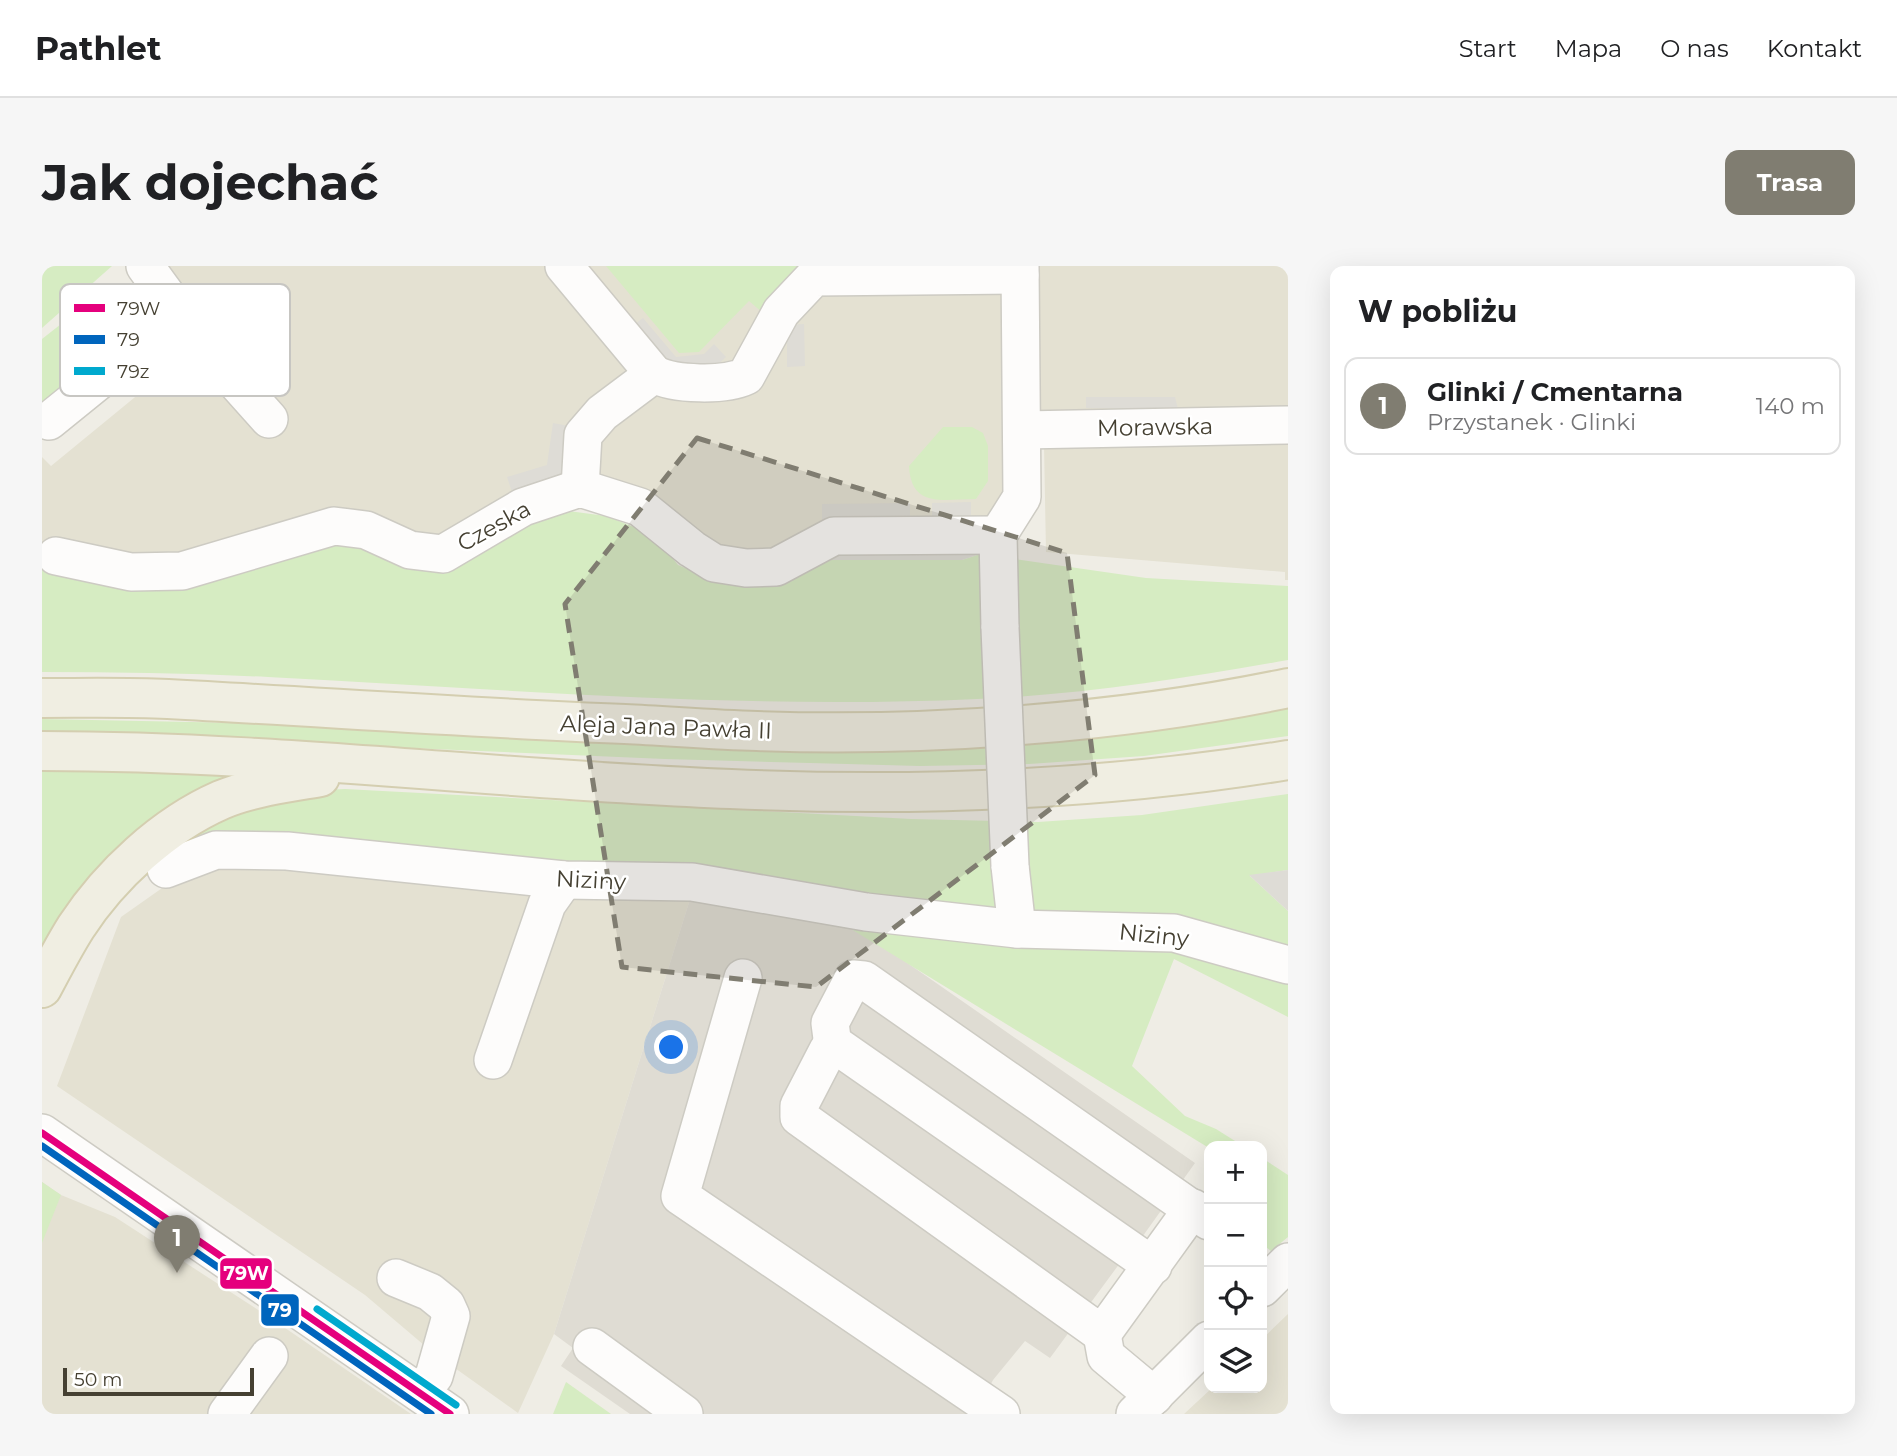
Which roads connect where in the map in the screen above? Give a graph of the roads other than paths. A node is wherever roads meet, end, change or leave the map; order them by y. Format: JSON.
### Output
{"nodes":[{"id":1,"x":145,"y":266,"type":"edge"},
{"id":2,"x":564,"y":266,"type":"edge"},
{"id":3,"x":1020,"y":270,"type":"edge"},
{"id":4,"x":158,"y":284,"type":"edge"},
{"id":5,"x":654,"y":374,"type":"junction"},
{"id":6,"x":80,"y":396,"type":"edge"},
{"id":7,"x":248,"y":396,"type":"edge"},
{"id":8,"x":269,"y":419,"type":"dead end"},
{"id":9,"x":49,"y":421,"type":"dead end"},
{"id":10,"x":1288,"y":425,"type":"edge"},
{"id":11,"x":1023,"y":430,"type":"junction"},
{"id":12,"x":580,"y":488,"type":"junction"},
{"id":13,"x":998,"y":535,"type":"junction"},
{"id":14,"x":55,"y":556,"type":"dead end"},
{"id":15,"x":1288,"y":688,"type":"edge"},
{"id":16,"x":42,"y":698,"type":"edge"},
{"id":17,"x":42,"y":751,"type":"edge"},
{"id":18,"x":1288,"y":760,"type":"edge"},
{"id":19,"x":445,"y":772,"type":"junction"},
{"id":20,"x":1288,"y":783,"type":"edge"},
{"id":21,"x":905,"y":790,"type":"junction"},
{"id":22,"x":166,"y":869,"type":"dead end"},
{"id":23,"x":564,"y":880,"type":"junction"},
{"id":24,"x":1017,"y":929,"type":"junction"},
{"id":25,"x":1288,"y":965,"type":"edge"},
{"id":26,"x":743,"y":978,"type":"dead end"},
{"id":27,"x":42,"y":988,"type":"edge"},
{"id":28,"x":833,"y":1046,"type":"junction"},
{"id":29,"x":493,"y":1060,"type":"dead end"},
{"id":30,"x":42,"y":1133,"type":"edge"},
{"id":31,"x":1201,"y":1214,"type":"edge"},
{"id":32,"x":1153,"y":1266,"type":"junction"},
{"id":33,"x":396,"y":1278,"type":"dead end"},
{"id":34,"x":1102,"y":1334,"type":"junction"},
{"id":35,"x":1204,"y":1345,"type":"edge"},
{"id":36,"x":592,"y":1347,"type":"dead end"},
{"id":37,"x":269,"y":1356,"type":"dead end"},
{"id":38,"x":420,"y":1393,"type":"junction"},
{"id":39,"x":1145,"y":1405,"type":"edge"},
{"id":40,"x":226,"y":1414,"type":"edge"},
{"id":41,"x":450,"y":1414,"type":"edge"},
{"id":42,"x":684,"y":1414,"type":"edge"},
{"id":43,"x":1000,"y":1414,"type":"edge"}],
"edges":[{"from":1,"to":4,"type":"street"},
{"from":2,"to":5,"type":"street"},
{"from":3,"to":5,"type":"street"},
{"from":3,"to":11,"type":"street"},
{"from":5,"to":12,"type":"street"},
{"from":6,"to":9,"type":"street"},
{"from":7,"to":8,"type":"street"},
{"from":10,"to":11,"type":"street","name":"Morawska"},
{"from":11,"to":13,"type":"street"},
{"from":12,"to":13,"type":"street"},
{"from":12,"to":14,"type":"street","name":"Czeska"},
{"from":13,"to":24,"type":"street","bridge":true},
{"from":15,"to":16,"type":"main road","name":"Aleja Jana Pawła II"},
{"from":17,"to":19,"type":"main road"},
{"from":18,"to":21,"type":"main road"},
{"from":19,"to":21,"type":"main road"},
{"from":19,"to":27,"type":"main road"},
{"from":20,"to":21,"type":"main road"},
{"from":22,"to":23,"type":"street","name":"Niziny"},
{"from":23,"to":24,"type":"street","name":"Niziny"},
{"from":23,"to":29,"type":"street"},
{"from":24,"to":25,"type":"street","name":"Niziny"},
{"from":26,"to":43,"type":"street"},
{"from":28,"to":31,"type":"street"},
{"from":28,"to":32,"type":"street"},
{"from":28,"to":34,"type":"street"},
{"from":30,"to":38,"type":"street"},
{"from":31,"to":32,"type":"street"},
{"from":32,"to":34,"type":"street"},
{"from":33,"to":38,"type":"street"},
{"from":34,"to":39,"type":"street"},
{"from":35,"to":39,"type":"street"},
{"from":36,"to":42,"type":"street"},
{"from":37,"to":40,"type":"street"},
{"from":38,"to":41,"type":"street"}]}
